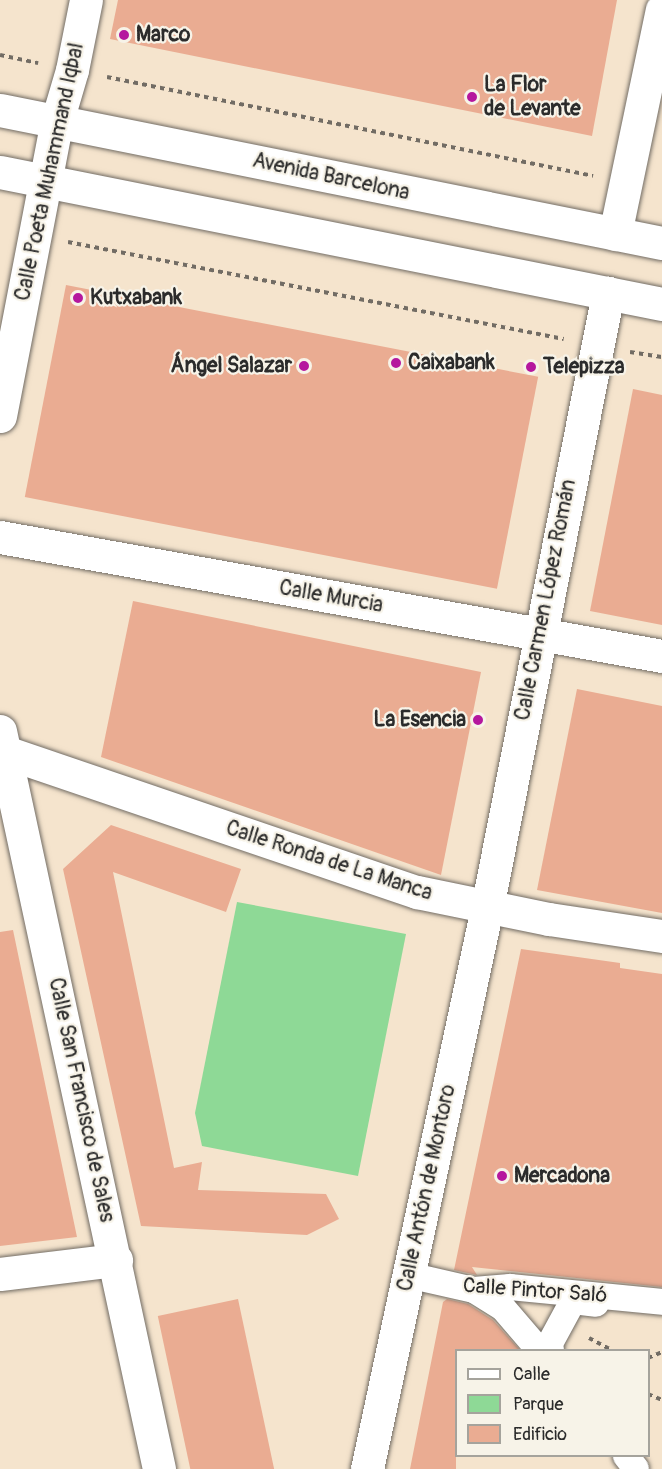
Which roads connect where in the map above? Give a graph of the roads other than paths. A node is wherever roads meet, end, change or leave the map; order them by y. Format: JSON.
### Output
{"nodes":[{"id":1,"x":86,"y":0,"type":"edge"},
{"id":2,"x":662,"y":10,"type":"edge"},
{"id":3,"x":0,"y":110,"type":"edge"},
{"id":4,"x":57,"y":121,"type":"junction"},
{"id":5,"x":0,"y":172,"type":"edge"},
{"id":6,"x":46,"y":181,"type":"junction"},
{"id":7,"x":615,"y":234,"type":"junction"},
{"id":8,"x":662,"y":243,"type":"edge"},
{"id":9,"x":608,"y":293,"type":"junction"},
{"id":10,"x":662,"y":304,"type":"edge"},
{"id":11,"x":0,"y":416,"type":"edge"},
{"id":12,"x":0,"y":537,"type":"edge"},
{"id":13,"x":538,"y":634,"type":"junction"},
{"id":14,"x":662,"y":656,"type":"edge"},
{"id":15,"x":3,"y":742,"type":"edge"},
{"id":16,"x":487,"y":908,"type":"junction"},
{"id":17,"x":662,"y":936,"type":"edge"},
{"id":18,"x":116,"y":1260,"type":"junction"},
{"id":19,"x":0,"y":1274,"type":"edge"},
{"id":20,"x":408,"y":1275,"type":"junction"},
{"id":21,"x":474,"y":1290,"type":"junction"},
{"id":22,"x":662,"y":1302,"type":"edge"},
{"id":23,"x":662,"y":1312,"type":"edge"},
{"id":24,"x":538,"y":1349,"type":"edge"},
{"id":25,"x":550,"y":1349,"type":"edge"},
{"id":26,"x":159,"y":1469,"type":"edge"},
{"id":27,"x":367,"y":1469,"type":"edge"}],
"edges":[{"from":1,"to":4,"type":"street","name":"Calle Poeta Muhammand Iqbal"},
{"from":2,"to":7,"type":"street"},
{"from":3,"to":4,"type":"street","name":"Avenida Barcelona"},
{"from":4,"to":6,"type":"street","name":"Calle Poeta Muhammand Iqbal"},
{"from":4,"to":7,"type":"street","name":"Avenida Barcelona"},
{"from":5,"to":6,"type":"street"},
{"from":6,"to":9,"type":"street"},
{"from":6,"to":11,"type":"street","name":"Calle Poeta Muhammand Iqbal"},
{"from":7,"to":8,"type":"street","name":"Avenida Barcelona"},
{"from":9,"to":10,"type":"street"},
{"from":9,"to":13,"type":"street","name":"Calle Carmen López Román"},
{"from":12,"to":13,"type":"street","name":"Calle Murcia"},
{"from":13,"to":14,"type":"street","name":"Calle Murcia"},
{"from":13,"to":16,"type":"street","name":"Calle Carmen López Román"},
{"from":15,"to":16,"type":"street","name":"Calle Ronda de La Manca"},
{"from":15,"to":18,"type":"street","name":"Calle San Francisco de Sales"},
{"from":16,"to":17,"type":"street","name":"Calle Ronda de La Manca"},
{"from":16,"to":20,"type":"street","name":"Calle Antón de Montoro"},
{"from":18,"to":19,"type":"street"},
{"from":18,"to":26,"type":"street","name":"Calle San Francisco de Sales"},
{"from":20,"to":21,"type":"street","name":"Calle Pintor Saló"},
{"from":20,"to":27,"type":"street","name":"Calle Antón de Montoro"},
{"from":21,"to":22,"type":"street","name":"Calle Pintor Saló"},
{"from":21,"to":24,"type":"street"},
{"from":23,"to":25,"type":"street"}]}
